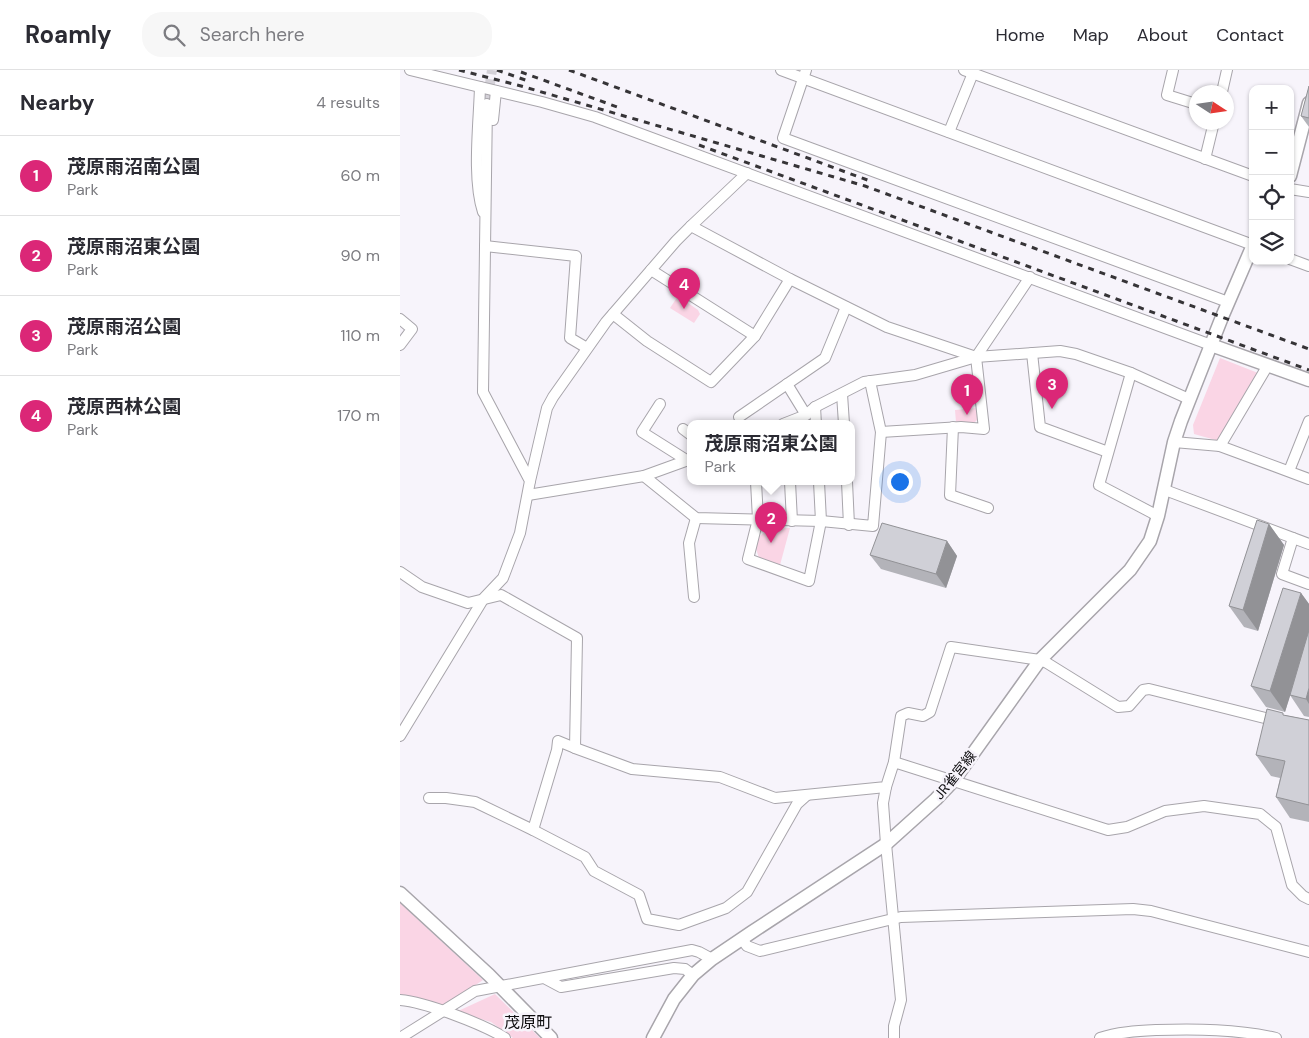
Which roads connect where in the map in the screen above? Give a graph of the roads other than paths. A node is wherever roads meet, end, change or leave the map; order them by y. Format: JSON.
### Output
{"nodes":[{"id":1,"x":410,"y":70,"type":"edge"},
{"id":2,"x":781,"y":70,"type":"edge"},
{"id":3,"x":1173,"y":70,"type":"edge"},
{"id":4,"x":1227,"y":70,"type":"edge"},
{"id":5,"x":968,"y":72,"type":"edge"},
{"id":6,"x":805,"y":74,"type":"edge"},
{"id":7,"x":1224,"y":85,"type":"edge"},
{"id":8,"x":480,"y":87,"type":"junction"},
{"id":9,"x":496,"y":91,"type":"junction"},
{"id":10,"x":1189,"y":102,"type":"edge"},
{"id":11,"x":1309,"y":103,"type":"edge"},
{"id":12,"x":487,"y":104,"type":"tunnel mouth"},
{"id":13,"x":1212,"y":130,"type":"edge"},
{"id":14,"x":949,"y":132,"type":"junction"},
{"id":15,"x":1206,"y":159,"type":"junction"},
{"id":16,"x":747,"y":173,"type":"junction"},
{"id":17,"x":1250,"y":175,"type":"edge"},
{"id":18,"x":1290,"y":175,"type":"edge"},
{"id":19,"x":1294,"y":190,"type":"edge"},
{"id":20,"x":1309,"y":192,"type":"edge"},
{"id":21,"x":486,"y":221,"type":"junction"},
{"id":22,"x":691,"y":226,"type":"junction"},
{"id":23,"x":1249,"y":244,"type":"edge"},
{"id":24,"x":485,"y":246,"type":"junction"},
{"id":25,"x":1249,"y":254,"type":"edge"},
{"id":26,"x":1294,"y":260,"type":"edge"},
{"id":27,"x":1309,"y":266,"type":"edge"},
{"id":28,"x":651,"y":270,"type":"junction"},
{"id":29,"x":1030,"y":277,"type":"junction"},
{"id":30,"x":790,"y":279,"type":"junction"},
{"id":31,"x":1228,"y":302,"type":"junction"},
{"id":32,"x":846,"y":307,"type":"junction"},
{"id":33,"x":613,"y":314,"type":"junction"},
{"id":34,"x":400,"y":319,"type":"edge"},
{"id":35,"x":755,"y":336,"type":"junction"},
{"id":36,"x":400,"y":345,"type":"edge"},
{"id":37,"x":1211,"y":345,"type":"junction"},
{"id":38,"x":587,"y":348,"type":"junction"},
{"id":39,"x":1032,"y":353,"type":"junction"},
{"id":40,"x":976,"y":357,"type":"junction"},
{"id":41,"x":1268,"y":364,"type":"junction"},
{"id":42,"x":1131,"y":373,"type":"junction"},
{"id":43,"x":1309,"y":380,"type":"edge"},
{"id":44,"x":870,"y":381,"type":"junction"},
{"id":45,"x":787,"y":384,"type":"junction"},
{"id":46,"x":842,"y":394,"type":"junction"},
{"id":47,"x":1189,"y":399,"type":"junction"},
{"id":48,"x":660,"y":404,"type":"dead end"},
{"id":49,"x":815,"y":407,"type":"junction"},
{"id":50,"x":806,"y":415,"type":"junction"},
{"id":51,"x":739,"y":417,"type":"dead end"},
{"id":52,"x":795,"y":420,"type":"edge"},
{"id":53,"x":816,"y":420,"type":"edge"},
{"id":54,"x":844,"y":420,"type":"edge"},
{"id":55,"x":1309,"y":421,"type":"edge"},
{"id":56,"x":953,"y":427,"type":"junction"},
{"id":57,"x":881,"y":432,"type":"junction"},
{"id":58,"x":1174,"y":442,"type":"junction"},
{"id":59,"x":1220,"y":446,"type":"junction"},
{"id":60,"x":1108,"y":452,"type":"junction"},
{"id":61,"x":687,"y":459,"type":"edge"},
{"id":62,"x":687,"y":461,"type":"edge"},
{"id":63,"x":1289,"y":471,"type":"junction"},
{"id":64,"x":644,"y":476,"type":"junction"},
{"id":65,"x":1309,"y":479,"type":"edge"},
{"id":66,"x":530,"y":481,"type":"junction"},
{"id":67,"x":756,"y":485,"type":"edge"},
{"id":68,"x":790,"y":485,"type":"edge"},
{"id":69,"x":819,"y":485,"type":"edge"},
{"id":70,"x":847,"y":485,"type":"edge"},
{"id":71,"x":1165,"y":490,"type":"junction"},
{"id":72,"x":528,"y":495,"type":"junction"},
{"id":73,"x":988,"y":508,"type":"dead end"},
{"id":74,"x":1158,"y":516,"type":"junction"},
{"id":75,"x":696,"y":518,"type":"junction"},
{"id":76,"x":758,"y":519,"type":"junction"},
{"id":77,"x":792,"y":521,"type":"junction"},
{"id":78,"x":821,"y":521,"type":"junction"},
{"id":79,"x":849,"y":525,"type":"junction"},
{"id":80,"x":1293,"y":538,"type":"junction"},
{"id":81,"x":1309,"y":544,"type":"edge"},
{"id":82,"x":400,"y":572,"type":"edge"},
{"id":83,"x":1309,"y":584,"type":"edge"},
{"id":84,"x":694,"y":597,"type":"dead end"},
{"id":85,"x":484,"y":598,"type":"junction"},
{"id":86,"x":1040,"y":660,"type":"junction"},
{"id":87,"x":1290,"y":725,"type":"edge"},
{"id":88,"x":400,"y":736,"type":"edge"},
{"id":89,"x":575,"y":748,"type":"junction"},
{"id":90,"x":894,"y":762,"type":"junction"},
{"id":91,"x":954,"y":780,"type":"junction"},
{"id":92,"x":886,"y":787,"type":"junction"},
{"id":93,"x":807,"y":795,"type":"junction"},
{"id":94,"x":428,"y":798,"type":"dead end"},
{"id":95,"x":534,"y":830,"type":"junction"},
{"id":96,"x":886,"y":844,"type":"junction"},
{"id":97,"x":400,"y":893,"type":"edge"},
{"id":98,"x":1309,"y":899,"type":"edge"},
{"id":99,"x":893,"y":918,"type":"junction"},
{"id":100,"x":742,"y":939,"type":"junction"},
{"id":101,"x":1309,"y":952,"type":"edge"},
{"id":102,"x":712,"y":959,"type":"junction"},
{"id":103,"x":693,"y":975,"type":"junction"},
{"id":104,"x":546,"y":979,"type":"junction"},
{"id":105,"x":499,"y":985,"type":"junction"},
{"id":106,"x":400,"y":1000,"type":"edge"},
{"id":107,"x":444,"y":1011,"type":"junction"},
{"id":108,"x":400,"y":1038,"type":"edge"},
{"id":109,"x":505,"y":1038,"type":"edge"},
{"id":110,"x":551,"y":1038,"type":"edge"},
{"id":111,"x":653,"y":1038,"type":"edge"},
{"id":112,"x":894,"y":1038,"type":"edge"},
{"id":113,"x":1100,"y":1038,"type":"edge"},
{"id":114,"x":1276,"y":1038,"type":"edge"}],
"edges":[{"from":1,"to":8,"type":"street"},
{"from":2,"to":6,"type":"street"},
{"from":3,"to":10,"type":"street"},
{"from":4,"to":7,"type":"street"},
{"from":5,"to":14,"type":"street"},
{"from":5,"to":15,"type":"street"},
{"from":6,"to":14,"type":"street"},
{"from":6,"to":31,"type":"street"},
{"from":8,"to":9,"type":"street"},
{"from":8,"to":21,"type":"street"},
{"from":9,"to":16,"type":"street"},
{"from":9,"to":21,"type":"street"},
{"from":11,"to":18,"type":"street"},
{"from":12,"to":21,"type":"street"},
{"from":13,"to":15,"type":"street"},
{"from":14,"to":23,"type":"street"},
{"from":15,"to":17,"type":"street"},
{"from":16,"to":22,"type":"street"},
{"from":16,"to":29,"type":"street"},
{"from":19,"to":20,"type":"street"},
{"from":21,"to":24,"type":"street"},
{"from":22,"to":28,"type":"street"},
{"from":22,"to":30,"type":"street"},
{"from":24,"to":38,"type":"street"},
{"from":24,"to":66,"type":"street"},
{"from":25,"to":31,"type":"street","name":"JR雀宮線"},
{"from":26,"to":27,"type":"street"},
{"from":28,"to":33,"type":"street"},
{"from":28,"to":35,"type":"street"},
{"from":29,"to":37,"type":"street"},
{"from":29,"to":40,"type":"street"},
{"from":30,"to":32,"type":"street"},
{"from":30,"to":35,"type":"street"},
{"from":31,"to":37,"type":"street","name":"JR雀宮線"},
{"from":32,"to":40,"type":"street"},
{"from":32,"to":45,"type":"street"},
{"from":33,"to":35,"type":"street"},
{"from":33,"to":38,"type":"street"},
{"from":34,"to":36,"type":"street"},
{"from":37,"to":41,"type":"street"},
{"from":37,"to":47,"type":"street","name":"JR雀宮線"},
{"from":38,"to":66,"type":"street"},
{"from":39,"to":40,"type":"street"},
{"from":39,"to":42,"type":"street"},
{"from":39,"to":60,"type":"street"},
{"from":40,"to":44,"type":"street"},
{"from":40,"to":56,"type":"street"},
{"from":41,"to":43,"type":"street"},
{"from":41,"to":59,"type":"street"},
{"from":42,"to":47,"type":"street"},
{"from":42,"to":60,"type":"street"},
{"from":44,"to":46,"type":"street"},
{"from":44,"to":57,"type":"street"},
{"from":45,"to":50,"type":"street"},
{"from":45,"to":51,"type":"street"},
{"from":46,"to":49,"type":"street"},
{"from":46,"to":54,"type":"street"},
{"from":47,"to":58,"type":"street","name":"JR雀宮線"},
{"from":48,"to":61,"type":"street"},
{"from":49,"to":50,"type":"street"},
{"from":49,"to":53,"type":"street"},
{"from":50,"to":52,"type":"street"},
{"from":55,"to":63,"type":"street"},
{"from":56,"to":57,"type":"street"},
{"from":56,"to":73,"type":"street"},
{"from":57,"to":79,"type":"street"},
{"from":58,"to":59,"type":"street"},
{"from":58,"to":71,"type":"street","name":"JR雀宮線"},
{"from":59,"to":63,"type":"street"},
{"from":60,"to":74,"type":"street"},
{"from":62,"to":64,"type":"street"},
{"from":63,"to":65,"type":"street"},
{"from":64,"to":72,"type":"street"},
{"from":64,"to":75,"type":"street"},
{"from":66,"to":72,"type":"street"},
{"from":67,"to":76,"type":"street"},
{"from":68,"to":77,"type":"street"},
{"from":69,"to":78,"type":"street"},
{"from":70,"to":79,"type":"street"},
{"from":71,"to":74,"type":"street","name":"JR雀宮線"},
{"from":71,"to":80,"type":"street"},
{"from":72,"to":85,"type":"street"},
{"from":74,"to":86,"type":"street","name":"JR雀宮線"},
{"from":75,"to":76,"type":"street"},
{"from":75,"to":84,"type":"street"},
{"from":76,"to":77,"type":"street"},
{"from":76,"to":78,"type":"street"},
{"from":77,"to":78,"type":"street"},
{"from":78,"to":79,"type":"street"},
{"from":80,"to":81,"type":"street"},
{"from":80,"to":83,"type":"street"},
{"from":82,"to":85,"type":"street"},
{"from":85,"to":88,"type":"street"},
{"from":85,"to":89,"type":"street"},
{"from":86,"to":87,"type":"street"},
{"from":86,"to":90,"type":"street"},
{"from":86,"to":91,"type":"street","name":"JR雀宮線"},
{"from":89,"to":93,"type":"street"},
{"from":89,"to":95,"type":"street"},
{"from":90,"to":91,"type":"street"},
{"from":90,"to":92,"type":"street"},
{"from":91,"to":96,"type":"street","name":"JR雀宮線"},
{"from":91,"to":98,"type":"street"},
{"from":92,"to":93,"type":"street"},
{"from":92,"to":96,"type":"street"},
{"from":93,"to":95,"type":"street"},
{"from":94,"to":95,"type":"street"},
{"from":96,"to":99,"type":"street"},
{"from":96,"to":100,"type":"street","name":"JR雀宮線"},
{"from":97,"to":105,"type":"street"},
{"from":99,"to":100,"type":"street"},
{"from":99,"to":101,"type":"street"},
{"from":99,"to":112,"type":"street"},
{"from":100,"to":102,"type":"street","name":"JR雀宮線"},
{"from":102,"to":103,"type":"street","name":"JR雀宮線"},
{"from":102,"to":104,"type":"street"},
{"from":103,"to":104,"type":"street"},
{"from":103,"to":111,"type":"street","name":"JR雀宮線"},
{"from":104,"to":105,"type":"street"},
{"from":105,"to":107,"type":"street"},
{"from":105,"to":110,"type":"street"},
{"from":106,"to":107,"type":"street"},
{"from":107,"to":108,"type":"street"},
{"from":107,"to":109,"type":"street"},
{"from":113,"to":114,"type":"street"}]}
